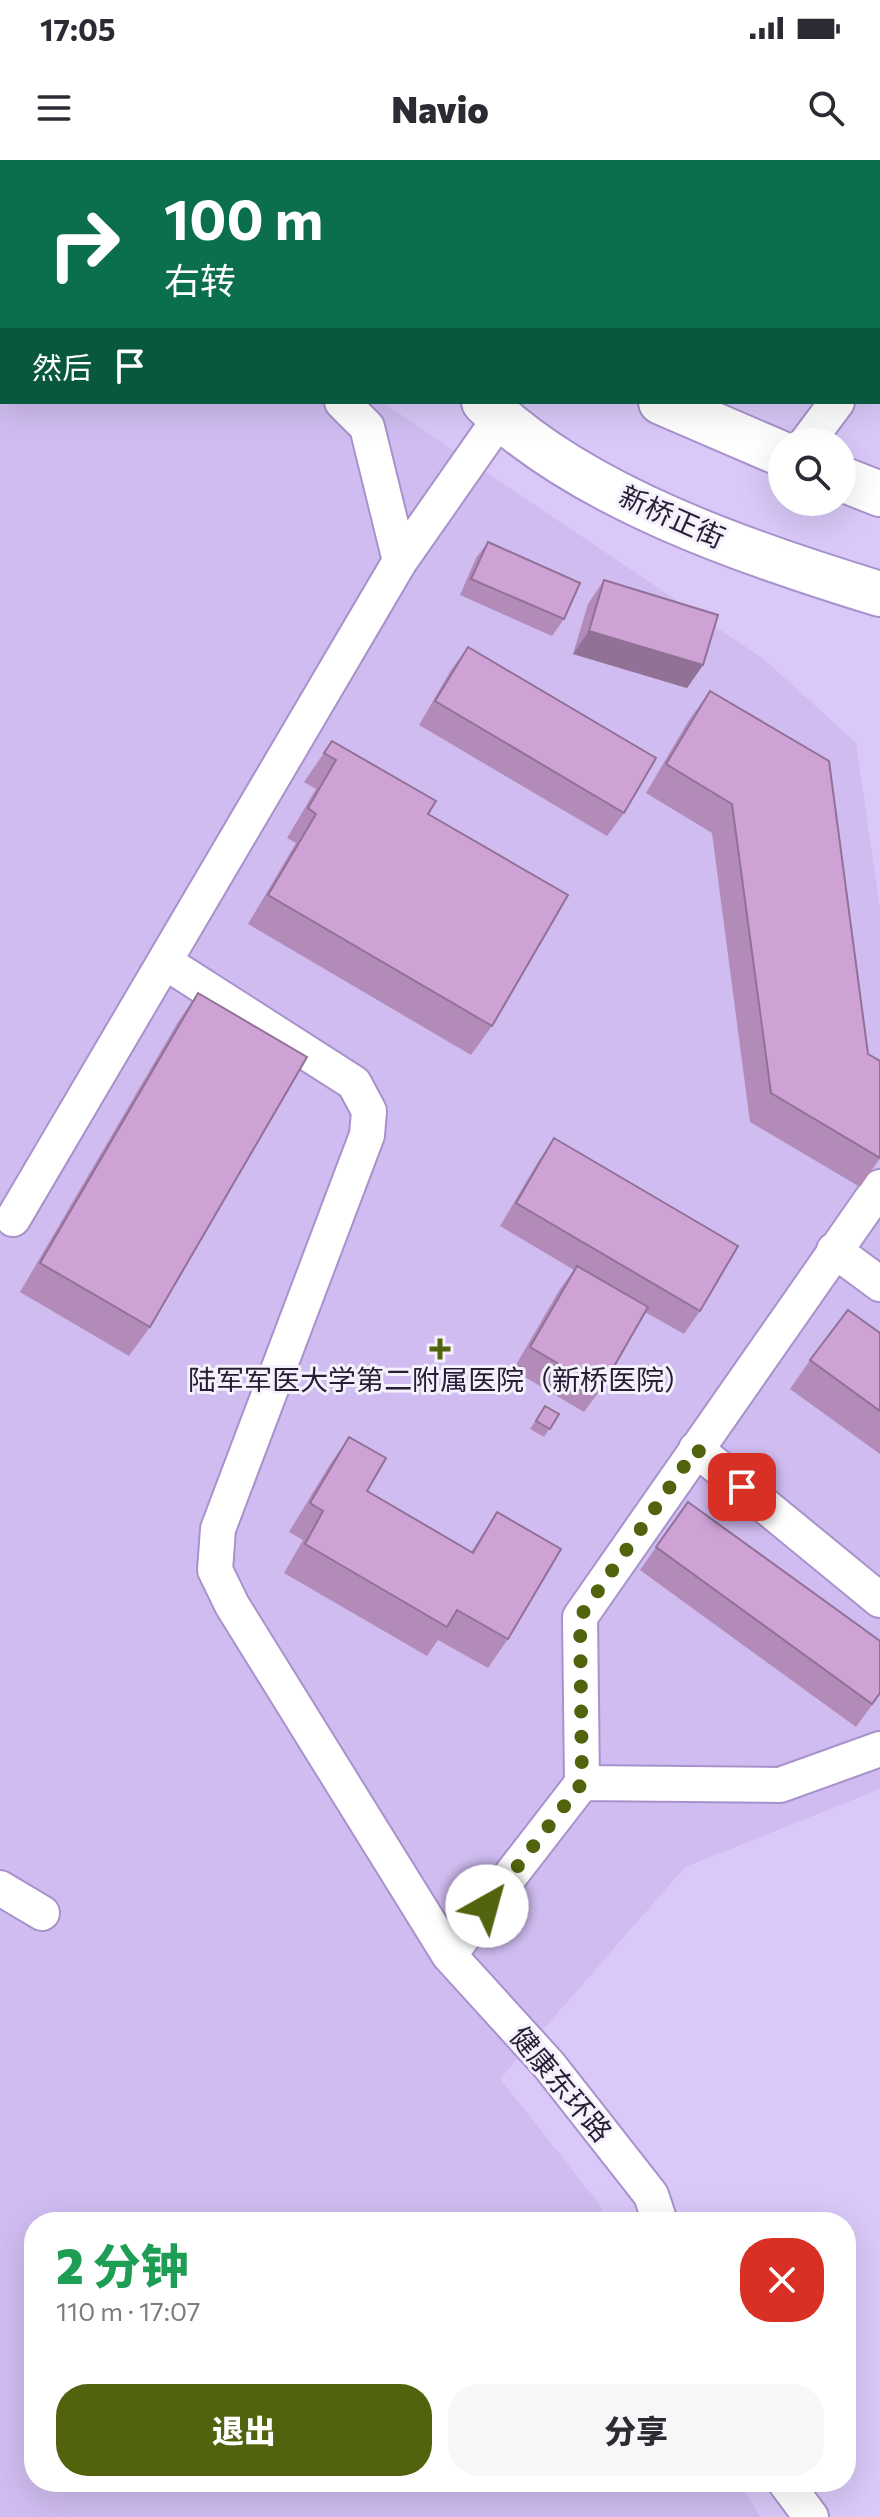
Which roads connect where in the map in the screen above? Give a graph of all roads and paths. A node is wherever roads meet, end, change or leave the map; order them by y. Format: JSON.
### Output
{"nodes":[{"id":1,"x":344,"y":404,"type":"edge"},
{"id":2,"x":666,"y":404,"type":"edge"},
{"id":3,"x":836,"y":404,"type":"edge"},
{"id":4,"x":492,"y":410,"type":"edge"},
{"id":5,"x":818,"y":428,"type":"edge"},
{"id":6,"x":768,"y":448,"type":"edge"},
{"id":7,"x":856,"y":485,"type":"edge"},
{"id":8,"x":880,"y":494,"type":"edge"},
{"id":9,"x":400,"y":561,"type":"junction"},
{"id":10,"x":880,"y":594,"type":"edge"},
{"id":11,"x":165,"y":962,"type":"junction"},
{"id":12,"x":880,"y":1187,"type":"edge"},
{"id":13,"x":13,"y":1219,"type":"dead end"},
{"id":14,"x":834,"y":1250,"type":"junction"},
{"id":15,"x":880,"y":1284,"type":"edge"},
{"id":16,"x":696,"y":1449,"type":"junction"},
{"id":17,"x":880,"y":1600,"type":"edge"},
{"id":18,"x":880,"y":1749,"type":"edge"},
{"id":19,"x":582,"y":1783,"type":"junction"},
{"id":20,"x":0,"y":1888,"type":"edge"},
{"id":21,"x":42,"y":1913,"type":"dead end"},
{"id":22,"x":449,"y":1955,"type":"junction"},
{"id":23,"x":657,"y":2212,"type":"edge"},
{"id":24,"x":792,"y":2492,"type":"edge"},
{"id":25,"x":811,"y":2517,"type":"edge"}],
"edges":[{"from":1,"to":9,"type":"street"},
{"from":2,"to":6,"type":"main road"},
{"from":3,"to":5,"type":"street"},
{"from":4,"to":9,"type":"street"},
{"from":4,"to":10,"type":"main road","name":"新桥正街"},
{"from":7,"to":8,"type":"main road"},
{"from":9,"to":11,"type":"street"},
{"from":11,"to":13,"type":"street"},
{"from":11,"to":22,"type":"street","name":"健康东环路"},
{"from":12,"to":14,"type":"street"},
{"from":14,"to":15,"type":"street"},
{"from":14,"to":16,"type":"street"},
{"from":16,"to":17,"type":"street"},
{"from":16,"to":19,"type":"street"},
{"from":18,"to":19,"type":"street"},
{"from":19,"to":22,"type":"street"},
{"from":20,"to":21,"type":"street"},
{"from":22,"to":23,"type":"street","name":"健康东环路"},
{"from":24,"to":25,"type":"street"}]}
